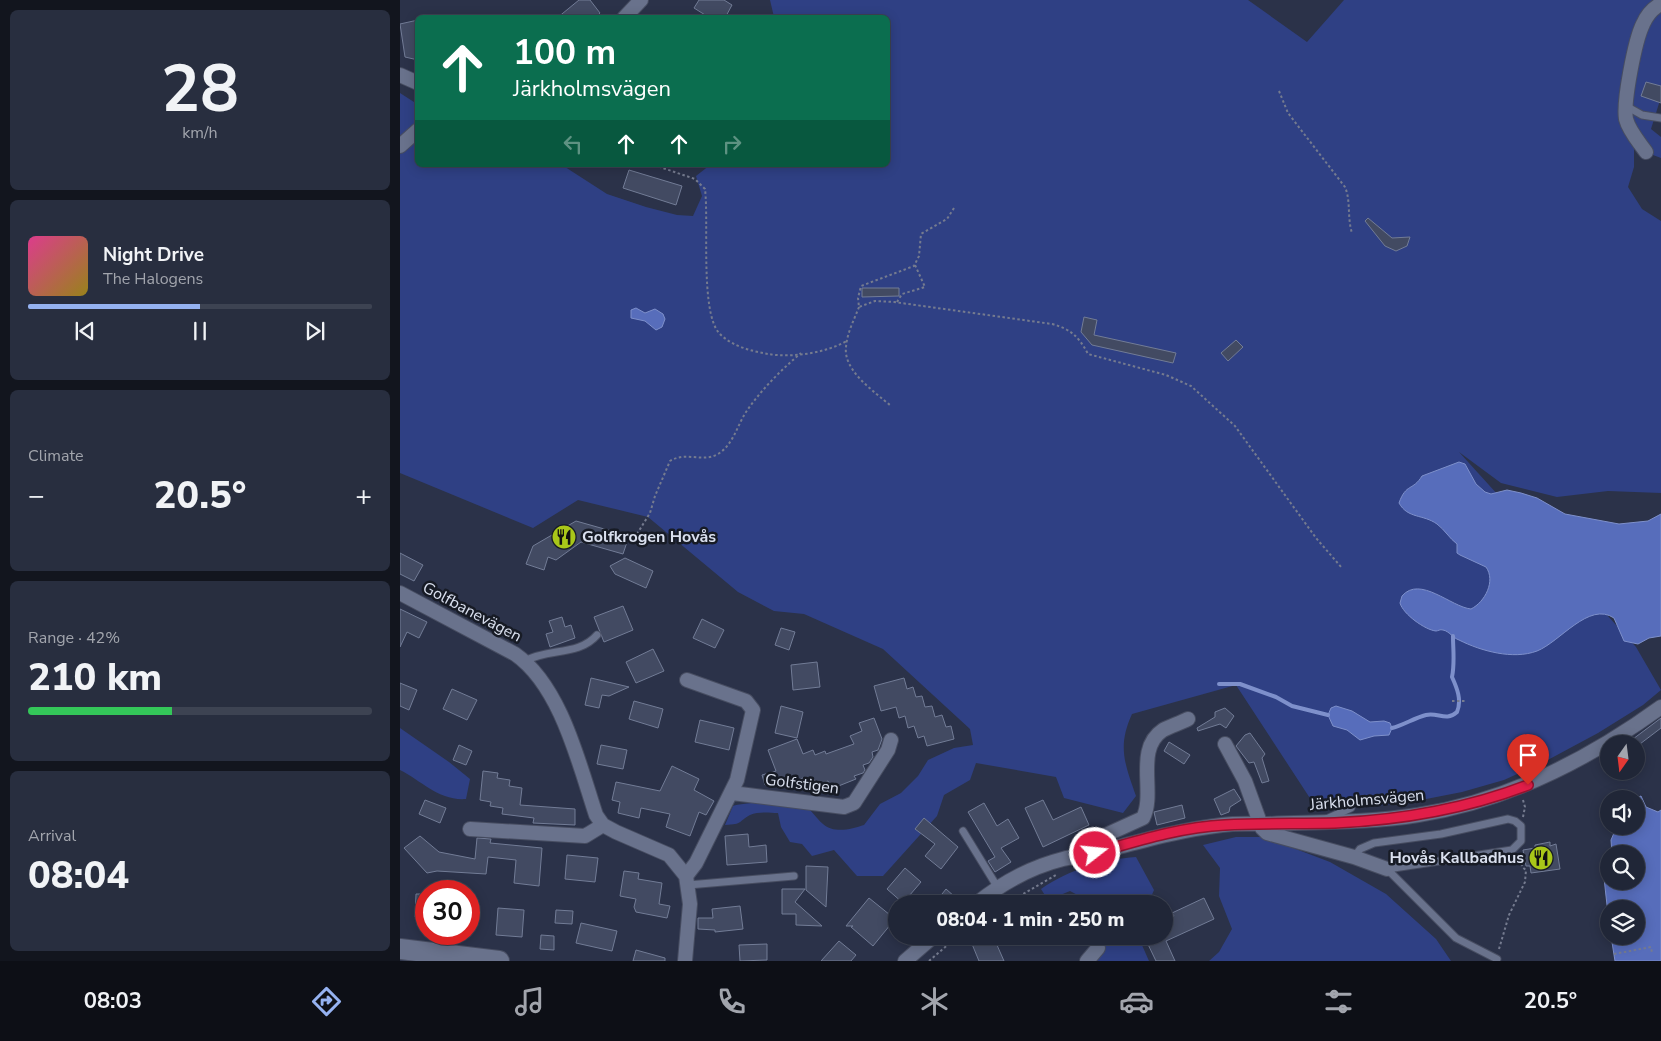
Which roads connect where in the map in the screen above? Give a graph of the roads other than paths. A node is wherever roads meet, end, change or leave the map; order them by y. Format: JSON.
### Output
{"nodes":[{"id":1,"x":641,"y":0,"type":"edge"},
{"id":2,"x":1661,"y":4,"type":"edge"},
{"id":3,"x":627,"y":15,"type":"edge"},
{"id":4,"x":400,"y":75,"type":"edge"},
{"id":5,"x":415,"y":82,"type":"edge"},
{"id":6,"x":1626,"y":106,"type":"junction"},
{"id":7,"x":1661,"y":118,"type":"edge"},
{"id":8,"x":415,"y":133,"type":"edge"},
{"id":9,"x":400,"y":146,"type":"edge"},
{"id":10,"x":1646,"y":152,"type":"dead end"},
{"id":11,"x":400,"y":593,"type":"edge"},
{"id":12,"x":597,"y":635,"type":"dead end"},
{"id":13,"x":525,"y":661,"type":"junction"},
{"id":14,"x":687,"y":680,"type":"dead end"},
{"id":15,"x":1661,"y":707,"type":"edge"},
{"id":16,"x":1188,"y":719,"type":"dead end"},
{"id":17,"x":891,"y":740,"type":"dead end"},
{"id":18,"x":1226,"y":744,"type":"dead end"},
{"id":19,"x":732,"y":793,"type":"junction"},
{"id":20,"x":1351,"y":808,"type":"dead end"},
{"id":21,"x":1324,"y":823,"type":"junction"},
{"id":22,"x":1260,"y":824,"type":"junction"},
{"id":23,"x":603,"y":825,"type":"junction"},
{"id":24,"x":470,"y":829,"type":"dead end"},
{"id":25,"x":963,"y":831,"type":"dead end"},
{"id":26,"x":1079,"y":855,"type":"junction"},
{"id":27,"x":1354,"y":856,"type":"junction"},
{"id":28,"x":1387,"y":869,"type":"junction"},
{"id":29,"x":794,"y":876,"type":"dead end"},
{"id":30,"x":687,"y":881,"type":"junction"},
{"id":31,"x":998,"y":888,"type":"junction"},
{"id":32,"x":988,"y":895,"type":"edge"},
{"id":33,"x":924,"y":945,"type":"edge"},
{"id":34,"x":1098,"y":948,"type":"dead end"},
{"id":35,"x":400,"y":949,"type":"edge"},
{"id":36,"x":1497,"y":959,"type":"road end"},
{"id":37,"x":499,"y":961,"type":"edge"},
{"id":38,"x":685,"y":961,"type":"edge"},
{"id":39,"x":905,"y":961,"type":"edge"},
{"id":40,"x":1087,"y":961,"type":"edge"}],
"edges":[{"from":1,"to":3,"type":"street"},
{"from":2,"to":6,"type":"street"},
{"from":4,"to":5,"type":"street"},
{"from":6,"to":7,"type":"lane"},
{"from":6,"to":10,"type":"street"},
{"from":8,"to":9,"type":"street"},
{"from":11,"to":13,"type":"street","name":"Golfbanevägen"},
{"from":12,"to":13,"type":"lane"},
{"from":13,"to":23,"type":"street","name":"Golfbanevägen"},
{"from":14,"to":19,"type":"street"},
{"from":15,"to":21,"type":"street","name":"Järkholmsvägen"},
{"from":16,"to":26,"type":"street"},
{"from":17,"to":19,"type":"street","name":"Golfstigen"},
{"from":18,"to":22,"type":"street"},
{"from":19,"to":30,"type":"street"},
{"from":20,"to":21,"type":"lane"},
{"from":21,"to":22,"type":"street","name":"Järkholmsvägen"},
{"from":22,"to":26,"type":"street","name":"Järkholmsvägen"},
{"from":22,"to":27,"type":"street"},
{"from":23,"to":24,"type":"street"},
{"from":23,"to":30,"type":"street"},
{"from":25,"to":31,"type":"lane"},
{"from":26,"to":31,"type":"street","name":"Järkholmsvägen"},
{"from":27,"to":28,"type":"street"},
{"from":27,"to":28,"type":"lane"},
{"from":28,"to":36,"type":"lane"},
{"from":29,"to":30,"type":"lane"},
{"from":30,"to":38,"type":"street"},
{"from":31,"to":32,"type":"street","name":"Järkholmsvägen"},
{"from":33,"to":39,"type":"street"},
{"from":34,"to":40,"type":"street"},
{"from":35,"to":37,"type":"street"}]}
